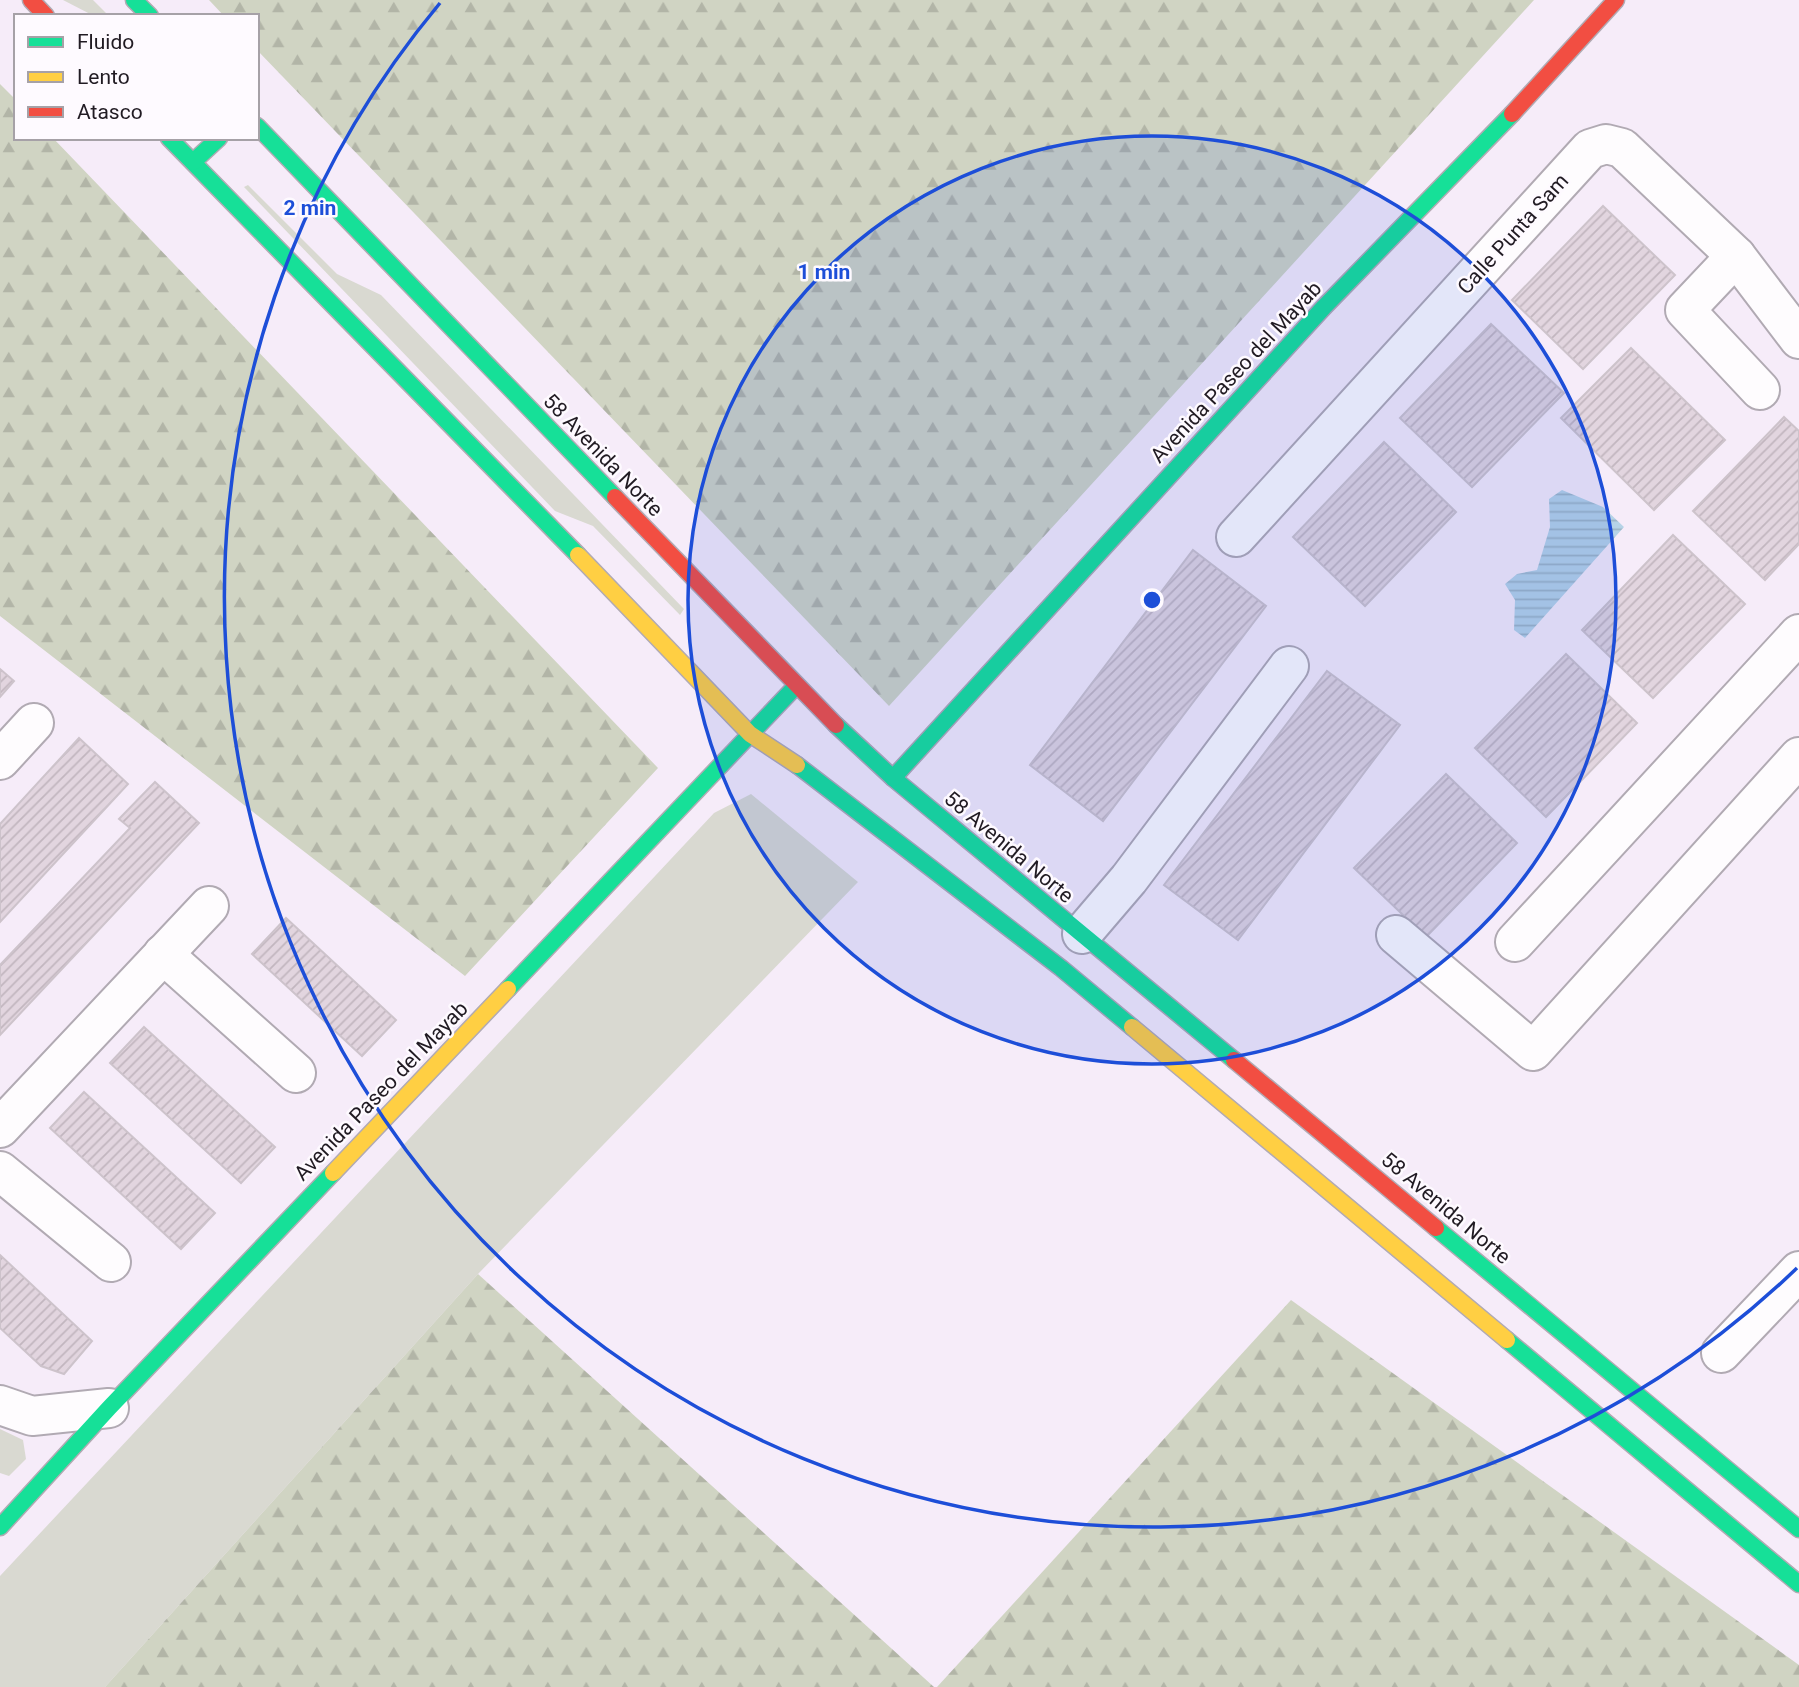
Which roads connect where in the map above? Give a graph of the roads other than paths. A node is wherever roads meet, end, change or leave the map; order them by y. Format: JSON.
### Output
{"nodes":[{"id":1,"x":31,"y":0,"type":"edge"},
{"id":2,"x":134,"y":0,"type":"edge"},
{"id":3,"x":1616,"y":0,"type":"edge"},
{"id":4,"x":44,"y":14,"type":"edge"},
{"id":5,"x":148,"y":14,"type":"edge"},
{"id":6,"x":259,"y":128,"type":"edge"},
{"id":7,"x":171,"y":140,"type":"edge"},
{"id":8,"x":217,"y":140,"type":"edge"},
{"id":9,"x":193,"y":162,"type":"junction"},
{"id":10,"x":1736,"y":256,"type":"junction"},
{"id":11,"x":1796,"y":329,"type":"edge"},
{"id":12,"x":1760,"y":390,"type":"dead end"},
{"id":13,"x":1236,"y":537,"type":"dead end"},
{"id":14,"x":1799,"y":634,"type":"edge"},
{"id":15,"x":1289,"y":666,"type":"dead end"},
{"id":16,"x":796,"y":686,"type":"junction"},
{"id":17,"x":34,"y":723,"type":"dead end"},
{"id":18,"x":750,"y":734,"type":"junction"},
{"id":19,"x":1799,"y":757,"type":"edge"},
{"id":20,"x":0,"y":760,"type":"edge"},
{"id":21,"x":893,"y":778,"type":"junction"},
{"id":22,"x":209,"y":906,"type":"dead end"},
{"id":23,"x":1082,"y":934,"type":"junction"},
{"id":24,"x":1396,"y":935,"type":"dead end"},
{"id":25,"x":1516,"y":943,"type":"dead end"},
{"id":26,"x":163,"y":954,"type":"junction"},
{"id":27,"x":296,"y":1073,"type":"dead end"},
{"id":28,"x":0,"y":1128,"type":"edge"},
{"id":29,"x":0,"y":1171,"type":"edge"},
{"id":30,"x":111,"y":1262,"type":"dead end"},
{"id":31,"x":1799,"y":1271,"type":"edge"},
{"id":32,"x":1721,"y":1353,"type":"dead end"},
{"id":33,"x":0,"y":1405,"type":"edge"},
{"id":34,"x":109,"y":1408,"type":"junction"},
{"id":35,"x":0,"y":1527,"type":"edge"},
{"id":36,"x":1799,"y":1529,"type":"edge"},
{"id":37,"x":1799,"y":1584,"type":"edge"}],
"edges":[{"from":1,"to":4,"type":"main road"},
{"from":2,"to":5,"type":"main road"},
{"from":3,"to":21,"type":"main road","name":"Avenida Paseo del Mayab"},
{"from":6,"to":16,"type":"main road","name":"58 Avenida Norte"},
{"from":7,"to":9,"type":"main road"},
{"from":8,"to":9,"type":"main road"},
{"from":9,"to":18,"type":"main road"},
{"from":10,"to":11,"type":"street","name":"Calle Punta Sam"},
{"from":10,"to":12,"type":"street"},
{"from":10,"to":13,"type":"street","name":"Calle Punta Sam"},
{"from":14,"to":25,"type":"street"},
{"from":15,"to":23,"type":"street"},
{"from":16,"to":18,"type":"main road","name":"Avenida Paseo del Mayab"},
{"from":16,"to":21,"type":"main road","name":"58 Avenida Norte"},
{"from":17,"to":20,"type":"street"},
{"from":18,"to":34,"type":"main road","name":"Avenida Paseo del Mayab"},
{"from":18,"to":37,"type":"main road"},
{"from":19,"to":24,"type":"street"},
{"from":21,"to":23,"type":"main road","name":"58 Avenida Norte"},
{"from":22,"to":26,"type":"street"},
{"from":23,"to":36,"type":"main road","name":"58 Avenida Norte"},
{"from":26,"to":27,"type":"street"},
{"from":26,"to":28,"type":"street"},
{"from":29,"to":30,"type":"street"},
{"from":31,"to":32,"type":"street"},
{"from":33,"to":34,"type":"street"},
{"from":34,"to":35,"type":"main road","name":"Avenida Paseo del Mayab"}]}
